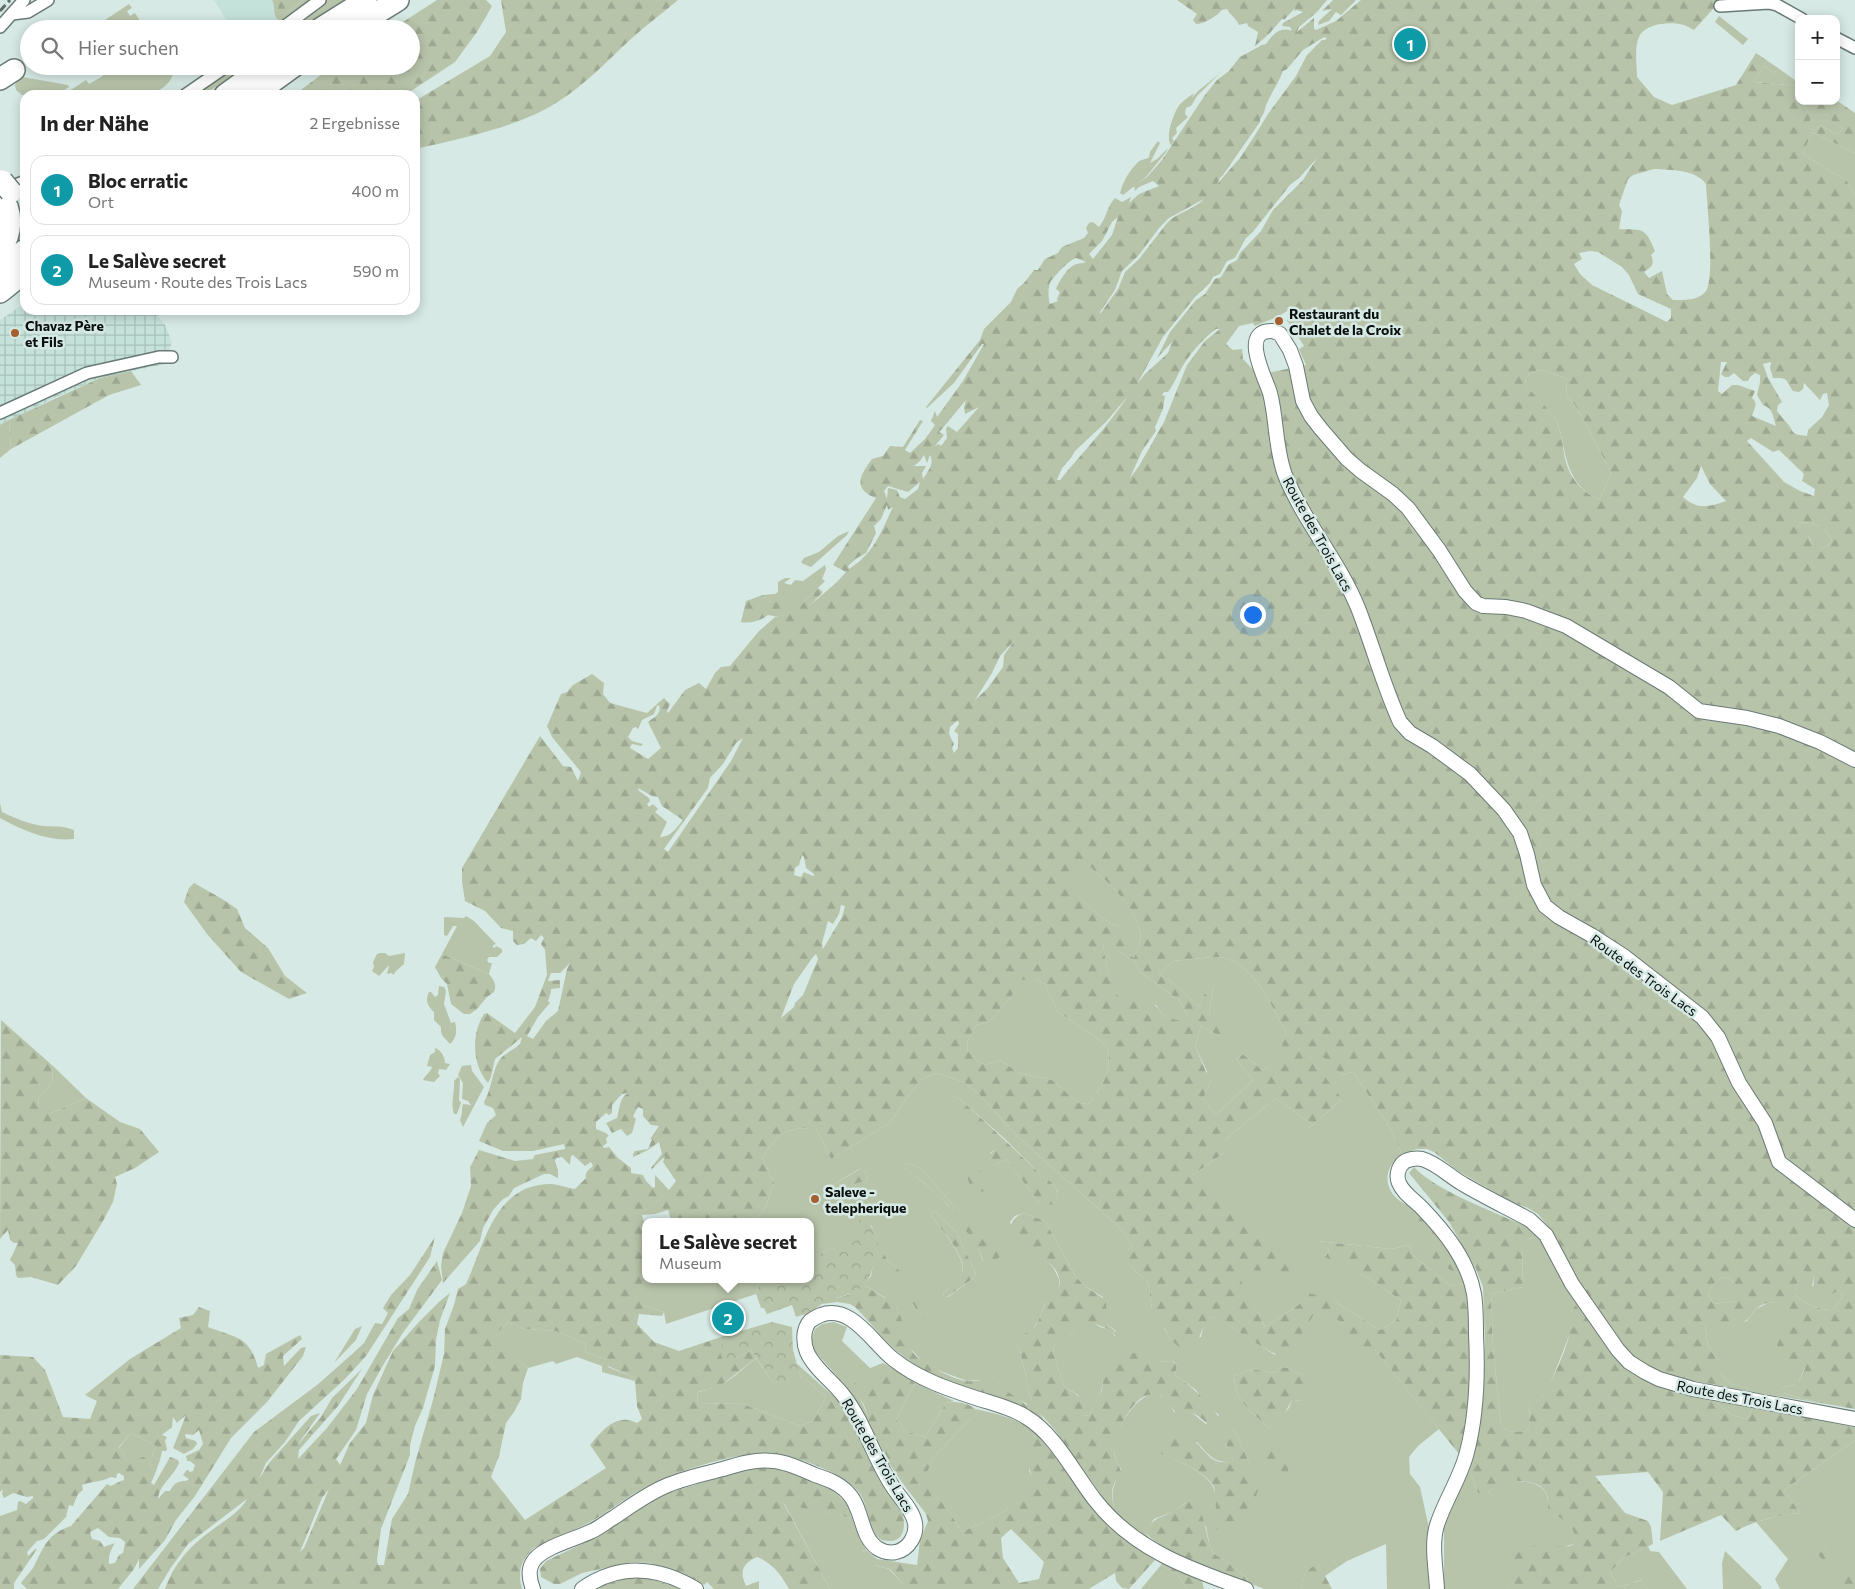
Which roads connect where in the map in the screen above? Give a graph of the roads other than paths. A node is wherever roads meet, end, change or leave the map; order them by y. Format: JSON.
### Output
{"nodes":[{"id":1,"x":24,"y":0,"type":"edge"},
{"id":2,"x":48,"y":0,"type":"edge"},
{"id":3,"x":320,"y":0,"type":"edge"},
{"id":4,"x":366,"y":0,"type":"edge"},
{"id":5,"x":398,"y":0,"type":"edge"},
{"id":6,"x":1720,"y":6,"type":"dead end"},
{"id":7,"x":12,"y":14,"type":"junction"},
{"id":8,"x":1795,"y":15,"type":"edge"},
{"id":9,"x":293,"y":20,"type":"edge"},
{"id":10,"x":334,"y":20,"type":"edge"},
{"id":11,"x":366,"y":20,"type":"edge"},
{"id":12,"x":0,"y":27,"type":"edge"},
{"id":13,"x":1840,"y":40,"type":"edge"},
{"id":14,"x":1855,"y":48,"type":"edge"},
{"id":15,"x":214,"y":75,"type":"edge"},
{"id":16,"x":253,"y":75,"type":"edge"},
{"id":17,"x":282,"y":75,"type":"edge"},
{"id":18,"x":192,"y":90,"type":"edge"},
{"id":19,"x":232,"y":90,"type":"edge"},
{"id":20,"x":261,"y":90,"type":"edge"},
{"id":21,"x":8,"y":190,"type":"edge"},
{"id":22,"x":0,"y":250,"type":"edge"},
{"id":23,"x":20,"y":254,"type":"edge"},
{"id":24,"x":0,"y":270,"type":"edge"},
{"id":25,"x":20,"y":276,"type":"edge"},
{"id":26,"x":0,"y":292,"type":"edge"},
{"id":27,"x":172,"y":357,"type":"dead end"},
{"id":28,"x":0,"y":413,"type":"edge"},
{"id":29,"x":1855,"y":760,"type":"edge"},
{"id":30,"x":1855,"y":1220,"type":"edge"},
{"id":31,"x":1855,"y":1419,"type":"edge"},
{"id":32,"x":534,"y":1589,"type":"edge"},
{"id":33,"x":582,"y":1589,"type":"edge"},
{"id":34,"x":696,"y":1589,"type":"edge"},
{"id":35,"x":1246,"y":1589,"type":"edge"},
{"id":36,"x":1437,"y":1589,"type":"edge"}],
"edges":[{"from":1,"to":7,"type":"street"},
{"from":2,"to":7,"type":"street"},
{"from":3,"to":9,"type":"street"},
{"from":4,"to":10,"type":"highway"},
{"from":5,"to":11,"type":"highway"},
{"from":6,"to":8,"type":"street"},
{"from":7,"to":12,"type":"street"},
{"from":13,"to":14,"type":"street"},
{"from":15,"to":18,"type":"street"},
{"from":16,"to":19,"type":"highway"},
{"from":17,"to":20,"type":"highway"},
{"from":21,"to":22,"type":"highway"},
{"from":23,"to":24,"type":"highway"},
{"from":25,"to":26,"type":"highway"},
{"from":27,"to":28,"type":"street"},
{"from":29,"to":30,"type":"street","name":"Route des Trois Lacs"},
{"from":31,"to":36,"type":"street","name":"Route des Trois Lacs"},
{"from":32,"to":35,"type":"street","name":"Route des Trois Lacs"},
{"from":33,"to":34,"type":"street"}]}
